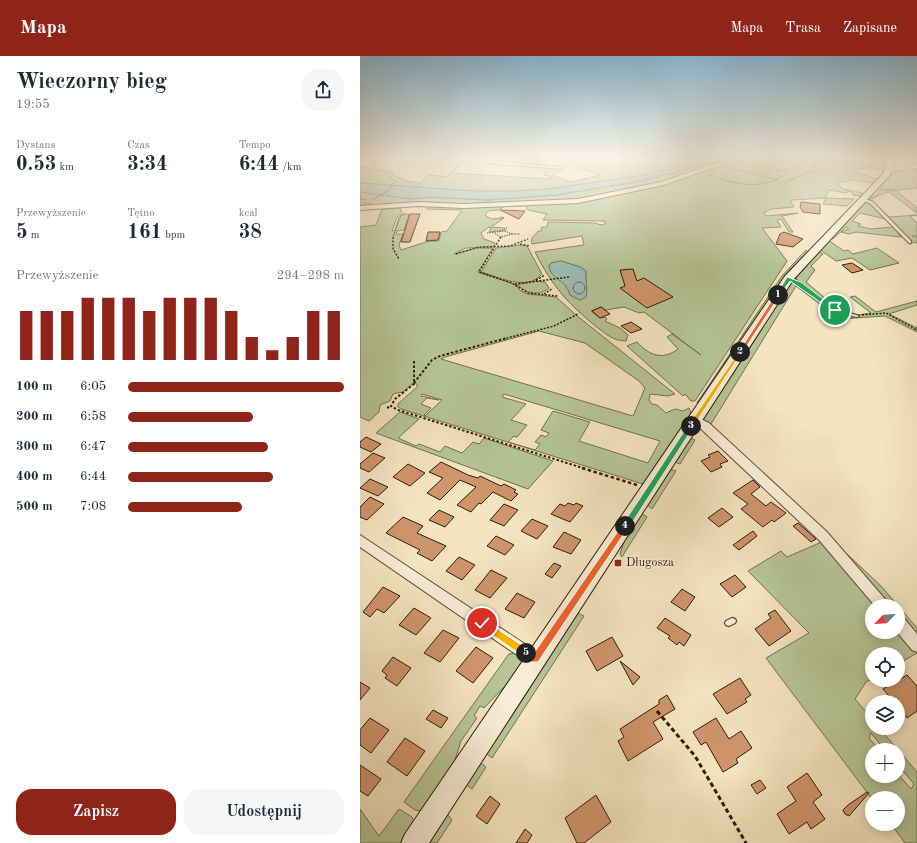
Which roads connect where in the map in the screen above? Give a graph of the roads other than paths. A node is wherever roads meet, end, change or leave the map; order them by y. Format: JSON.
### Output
{"nodes":[{"id":1,"x":609,"y":195,"type":"edge"},
{"id":2,"x":867,"y":195,"type":"edge"},
{"id":3,"x":863,"y":199,"type":"junction"},
{"id":4,"x":360,"y":208,"type":"edge"},
{"id":5,"x":910,"y":242,"type":"dead end"},
{"id":6,"x":789,"y":278,"type":"junction"},
{"id":7,"x":857,"y":316,"type":"road end"},
{"id":8,"x":695,"y":419,"type":"junction"},
{"id":9,"x":360,"y":540,"type":"edge"},
{"id":10,"x":878,"y":599,"type":"edge"},
{"id":11,"x":905,"y":630,"type":"edge"},
{"id":12,"x":917,"y":645,"type":"edge"},
{"id":13,"x":535,"y":659,"type":"junction"},
{"id":14,"x":414,"y":843,"type":"edge"}],
"edges":[{"from":1,"to":4,"type":"street"},
{"from":2,"to":3,"type":"main road"},
{"from":3,"to":5,"type":"lane"},
{"from":3,"to":6,"type":"main road"},
{"from":6,"to":7,"type":"lane"},
{"from":6,"to":8,"type":"main road"},
{"from":8,"to":10,"type":"street"},
{"from":8,"to":13,"type":"main road"},
{"from":9,"to":13,"type":"street"},
{"from":11,"to":12,"type":"street"},
{"from":13,"to":14,"type":"main road"}]}
